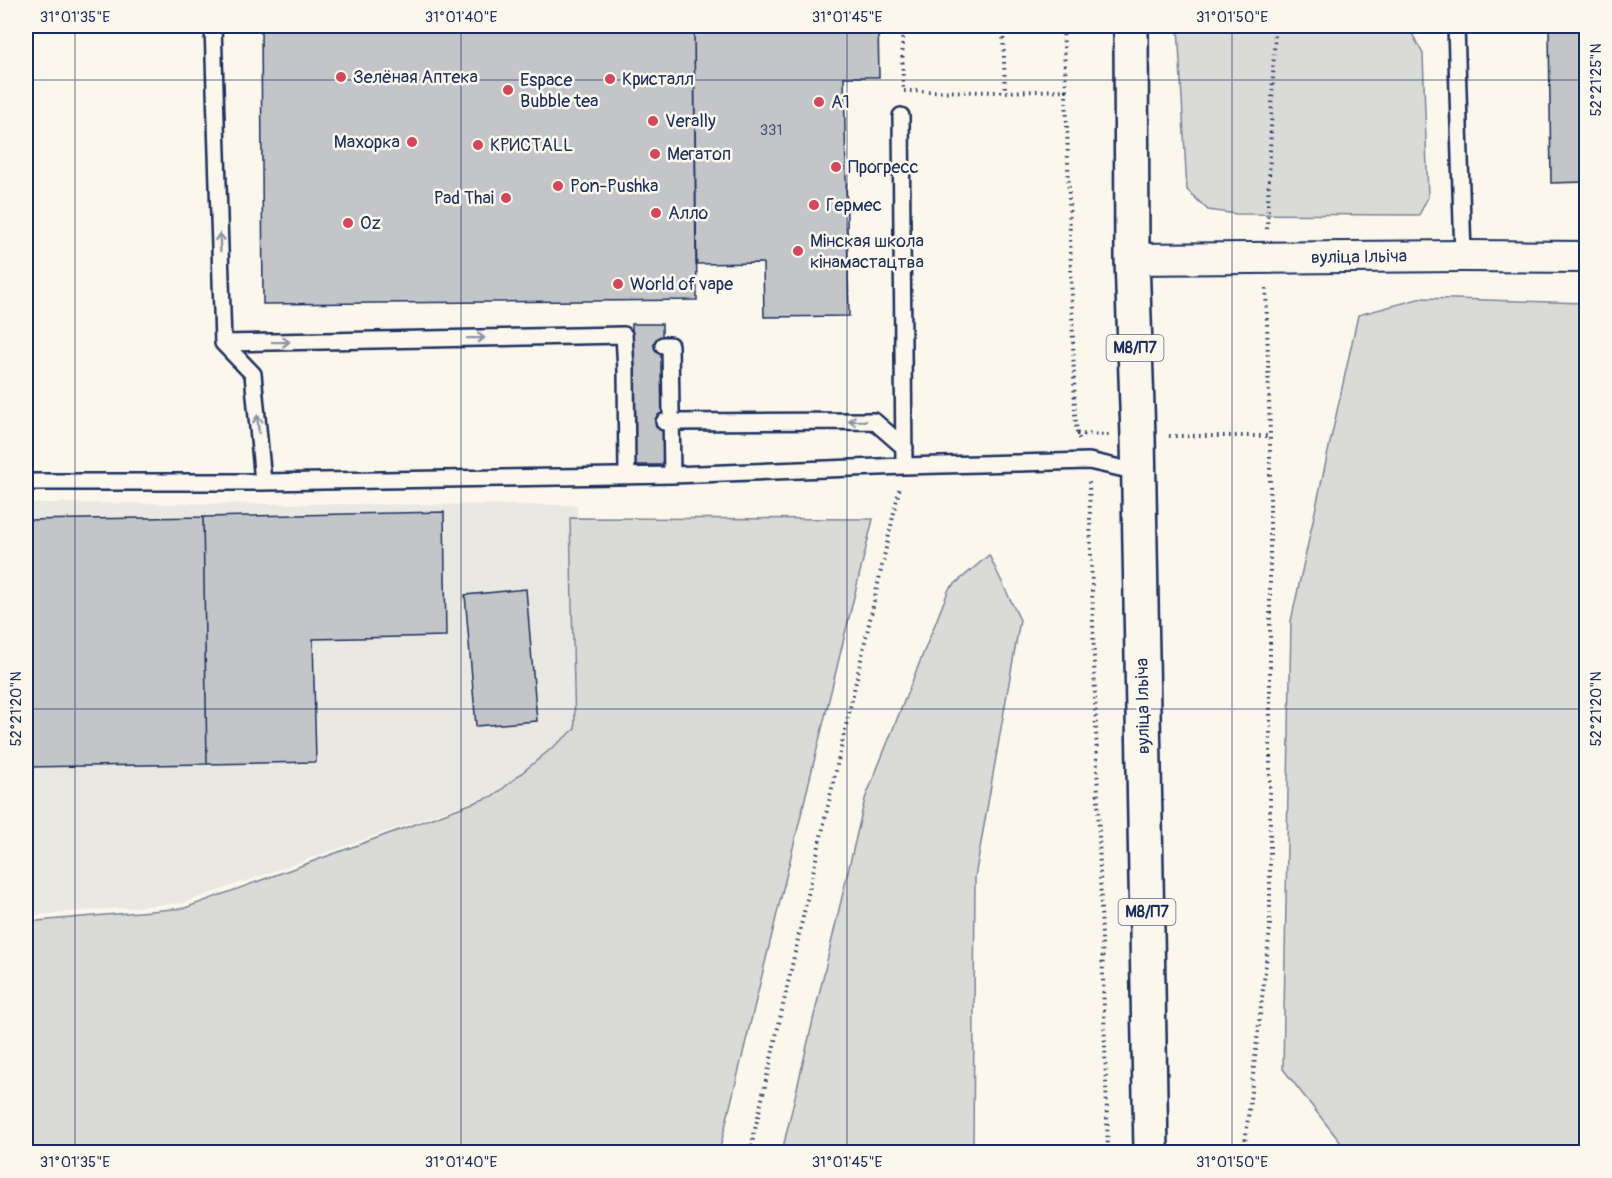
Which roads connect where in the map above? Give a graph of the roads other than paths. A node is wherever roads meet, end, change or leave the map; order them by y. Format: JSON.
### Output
{"nodes":[{"id":1,"x":213,"y":26,"type":"edge"},
{"id":2,"x":1131,"y":26,"type":"edge"},
{"id":3,"x":1455,"y":26,"type":"edge"},
{"id":4,"x":901,"y":116,"type":"dead end"},
{"id":5,"x":1463,"y":256,"type":"junction"},
{"id":6,"x":1587,"y":257,"type":"edge"},
{"id":7,"x":1132,"y":259,"type":"junction"},
{"id":8,"x":223,"y":343,"type":"junction"},
{"id":9,"x":663,"y":345,"type":"dead end"},
{"id":10,"x":668,"y":422,"type":"junction"},
{"id":11,"x":905,"y":448,"type":"junction"},
{"id":12,"x":904,"y":466,"type":"junction"},
{"id":13,"x":1138,"y":472,"type":"junction"},
{"id":14,"x":672,"y":475,"type":"junction"},
{"id":15,"x":627,"y":476,"type":"junction"},
{"id":16,"x":26,"y":482,"type":"edge"},
{"id":17,"x":263,"y":483,"type":"junction"},
{"id":18,"x":1151,"y":1152,"type":"edge"}],
"edges":[{"from":8,"to":1,"type":"lane","one_way":true},
{"from":2,"to":7,"type":"main road","name":"вуліца Ільіча","number":"М8/П7"},
{"from":3,"to":5,"type":"lane"},
{"from":4,"to":11,"type":"lane"},
{"from":5,"to":6,"type":"street","name":"вуліца Ільіча"},
{"from":5,"to":7,"type":"street","name":"вуліца Ільіча"},
{"from":7,"to":13,"type":"main road","name":"вуліца Ільіча","number":"М8/П7"},
{"from":8,"to":15,"type":"lane","one_way":true},
{"from":17,"to":8,"type":"lane","one_way":true},
{"from":9,"to":10,"type":"lane"},
{"from":11,"to":10,"type":"lane","one_way":true},
{"from":10,"to":14,"type":"lane"},
{"from":11,"to":12,"type":"lane"},
{"from":12,"to":13,"type":"lane"},
{"from":12,"to":14,"type":"lane"},
{"from":13,"to":18,"type":"main road","name":"вуліца Ільіча","number":"М8/П7"},
{"from":14,"to":15,"type":"lane"},
{"from":15,"to":17,"type":"lane"},
{"from":16,"to":17,"type":"lane"}]}
